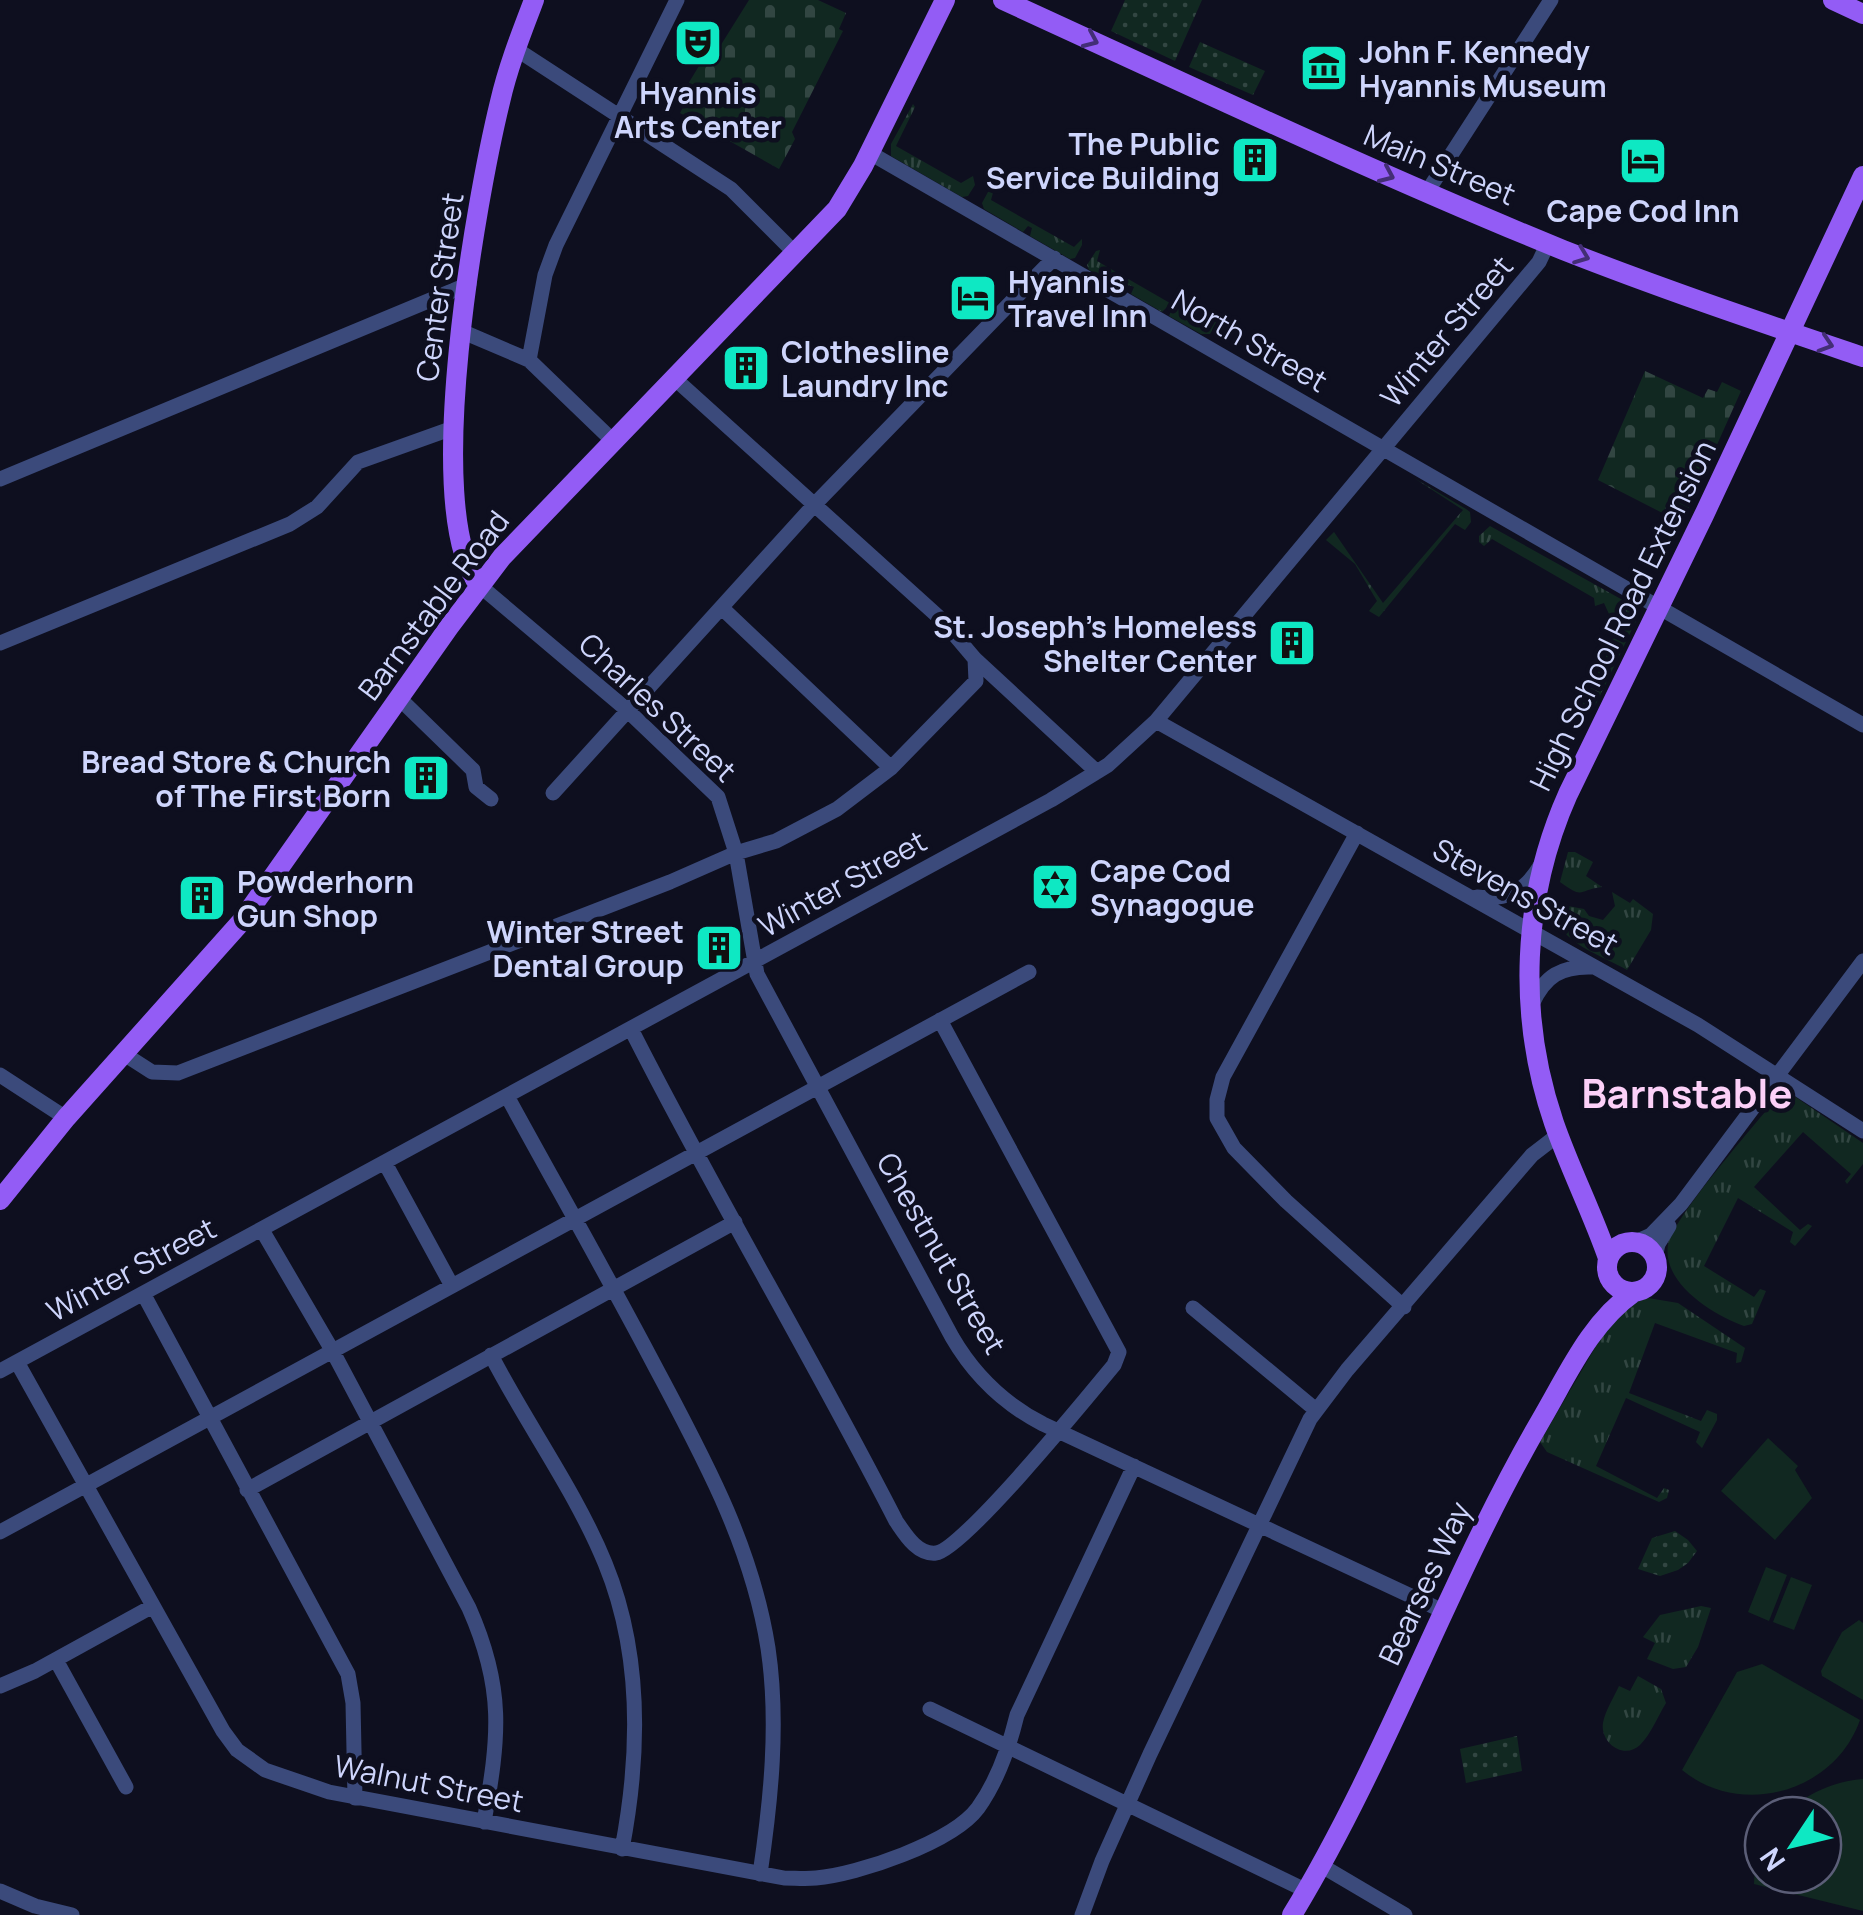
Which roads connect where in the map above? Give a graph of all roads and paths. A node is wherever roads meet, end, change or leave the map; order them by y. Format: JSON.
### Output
{"nodes":[{"id":1,"x":534,"y":0,"type":"edge"},
{"id":2,"x":676,"y":0,"type":"edge"},
{"id":3,"x":946,"y":0,"type":"edge"},
{"id":4,"x":1003,"y":0,"type":"edge"},
{"id":5,"x":1551,"y":0,"type":"edge"},
{"id":6,"x":1833,"y":0,"type":"edge"},
{"id":7,"x":1863,"y":14,"type":"edge"},
{"id":8,"x":516,"y":49,"type":"junction"},
{"id":9,"x":620,"y":118,"type":"junction"},
{"id":10,"x":870,"y":153,"type":"junction"},
{"id":11,"x":1863,"y":176,"type":"edge"},
{"id":12,"x":1427,"y":192,"type":"junction"},
{"id":13,"x":1548,"y":243,"type":"junction"},
{"id":14,"x":795,"y":253,"type":"junction"},
{"id":15,"x":1054,"y":258,"type":"junction"},
{"id":16,"x":469,"y":284,"type":"junction"},
{"id":17,"x":462,"y":330,"type":"junction"},
{"id":18,"x":1789,"y":333,"type":"junction"},
{"id":19,"x":1863,"y":357,"type":"edge"},
{"id":20,"x":529,"y":360,"type":"junction"},
{"id":21,"x":674,"y":378,"type":"junction"},
{"id":22,"x":452,"y":428,"type":"junction"},
{"id":23,"x":612,"y":440,"type":"junction"},
{"id":24,"x":1385,"y":448,"type":"junction"},
{"id":25,"x":0,"y":480,"type":"edge"},
{"id":26,"x":815,"y":504,"type":"junction"},
{"id":27,"x":479,"y":585,"type":"junction"},
{"id":28,"x":1659,"y":607,"type":"junction"},
{"id":29,"x":722,"y":609,"type":"junction"},
{"id":30,"x":0,"y":643,"type":"edge"},
{"id":31,"x":974,"y":659,"type":"junction"},
{"id":32,"x":399,"y":698,"type":"junction"},
{"id":33,"x":626,"y":709,"type":"junction"},
{"id":34,"x":1156,"y":720,"type":"junction"},
{"id":35,"x":1863,"y":725,"type":"edge"},
{"id":36,"x":890,"y":768,"type":"junction"},
{"id":37,"x":1097,"y":772,"type":"junction"},
{"id":38,"x":552,"y":793,"type":"dead end"},
{"id":39,"x":491,"y":799,"type":"dead end"},
{"id":40,"x":1357,"y":834,"type":"junction"},
{"id":41,"x":736,"y":854,"type":"junction"},
{"id":42,"x":1544,"y":858,"type":"junction"},
{"id":43,"x":1471,"y":897,"type":"junction"},
{"id":44,"x":1530,"y":930,"type":"junction"},
{"id":45,"x":1863,"y":961,"type":"edge"},
{"id":46,"x":754,"y":962,"type":"junction"},
{"id":47,"x":1596,"y":967,"type":"junction"},
{"id":48,"x":1029,"y":972,"type":"dead end"},
{"id":49,"x":1531,"y":1008,"type":"junction"},
{"id":50,"x":940,"y":1020,"type":"junction"},
{"id":51,"x":631,"y":1029,"type":"junction"},
{"id":52,"x":124,"y":1054,"type":"junction"},
{"id":53,"x":0,"y":1075,"type":"edge"},
{"id":54,"x":1778,"y":1075,"type":"junction"},
{"id":55,"x":816,"y":1086,"type":"junction"},
{"id":56,"x":507,"y":1096,"type":"junction"},
{"id":57,"x":66,"y":1118,"type":"junction"},
{"id":58,"x":1863,"y":1131,"type":"edge"},
{"id":59,"x":1558,"y":1135,"type":"junction"},
{"id":60,"x":694,"y":1152,"type":"junction"},
{"id":61,"x":386,"y":1163,"type":"junction"},
{"id":62,"x":0,"y":1200,"type":"edge"},
{"id":63,"x":1681,"y":1204,"type":"junction"},
{"id":64,"x":576,"y":1221,"type":"junction"},
{"id":65,"x":735,"y":1222,"type":"junction"},
{"id":66,"x":262,"y":1230,"type":"junction"},
{"id":67,"x":1619,"y":1255,"type":"junction"},
{"id":68,"x":1655,"y":1258,"type":"junction"},
{"id":69,"x":452,"y":1286,"type":"junction"},
{"id":70,"x":614,"y":1289,"type":"junction"},
{"id":71,"x":1634,"y":1292,"type":"junction"},
{"id":72,"x":144,"y":1295,"type":"junction"},
{"id":73,"x":1404,"y":1307,"type":"junction"},
{"id":74,"x":1193,"y":1308,"type":"dead end"},
{"id":75,"x":1594,"y":1331,"type":"junction"},
{"id":76,"x":332,"y":1350,"type":"junction"},
{"id":77,"x":491,"y":1355,"type":"junction"},
{"id":78,"x":17,"y":1362,"type":"junction"},
{"id":79,"x":0,"y":1371,"type":"edge"},
{"id":80,"x":1316,"y":1410,"type":"junction"},
{"id":81,"x":207,"y":1418,"type":"junction"},
{"id":82,"x":368,"y":1422,"type":"junction"},
{"id":83,"x":1057,"y":1431,"type":"junction"},
{"id":84,"x":1134,"y":1466,"type":"junction"},
{"id":85,"x":86,"y":1484,"type":"junction"},
{"id":86,"x":247,"y":1490,"type":"junction"},
{"id":87,"x":1260,"y":1525,"type":"junction"},
{"id":88,"x":0,"y":1532,"type":"edge"},
{"id":89,"x":153,"y":1606,"type":"junction"},
{"id":90,"x":1443,"y":1611,"type":"junction"},
{"id":91,"x":56,"y":1660,"type":"junction"},
{"id":92,"x":0,"y":1686,"type":"edge"},
{"id":93,"x":930,"y":1710,"type":"dead end"},
{"id":94,"x":1009,"y":1748,"type":"junction"},
{"id":95,"x":126,"y":1787,"type":"dead end"},
{"id":96,"x":355,"y":1798,"type":"junction"},
{"id":97,"x":1128,"y":1805,"type":"junction"},
{"id":98,"x":484,"y":1822,"type":"junction"},
{"id":99,"x":622,"y":1848,"type":"junction"},
{"id":100,"x":1322,"y":1866,"type":"junction"},
{"id":101,"x":760,"y":1874,"type":"junction"},
{"id":102,"x":1307,"y":1891,"type":"junction"},
{"id":103,"x":0,"y":1892,"type":"edge"},
{"id":104,"x":72,"y":1915,"type":"edge"},
{"id":105,"x":1082,"y":1915,"type":"edge"},
{"id":106,"x":1292,"y":1915,"type":"edge"},
{"id":107,"x":1405,"y":1915,"type":"edge"}],
"edges":[{"from":1,"to":8,"type":"main road","name":"Center Street"},
{"from":2,"to":9,"type":"street"},
{"from":3,"to":10,"type":"main road","name":"Barnstable Road"},
{"from":4,"to":12,"type":"main road","name":"Main Street","one_way":true},
{"from":5,"to":12,"type":"street"},
{"from":6,"to":7,"type":"main road"},
{"from":8,"to":9,"type":"street"},
{"from":8,"to":16,"type":"main road","name":"Center Street"},
{"from":9,"to":14,"type":"street"},
{"from":9,"to":20,"type":"street"},
{"from":10,"to":14,"type":"main road","name":"Barnstable Road"},
{"from":10,"to":15,"type":"street","name":"North Street"},
{"from":11,"to":18,"type":"main road","name":"High School Road Extension"},
{"from":12,"to":13,"type":"main road","name":"Main Street"},
{"from":13,"to":18,"type":"main road","name":"Main Street","one_way":true},
{"from":13,"to":24,"type":"street","name":"Winter Street"},
{"from":14,"to":21,"type":"main road","name":"Barnstable Road"},
{"from":15,"to":24,"type":"street","name":"North Street"},
{"from":15,"to":26,"type":"street"},
{"from":16,"to":17,"type":"main road","name":"Center Street"},
{"from":16,"to":25,"type":"street"},
{"from":17,"to":20,"type":"street"},
{"from":17,"to":22,"type":"main road","name":"Center Street"},
{"from":18,"to":19,"type":"main road","name":"Main Street","one_way":true},
{"from":18,"to":28,"type":"main road","name":"High School Road Extension"},
{"from":20,"to":23,"type":"street"},
{"from":21,"to":23,"type":"main road","name":"Barnstable Road"},
{"from":21,"to":26,"type":"street"},
{"from":22,"to":27,"type":"main road","name":"Center Street"},
{"from":22,"to":30,"type":"street"},
{"from":23,"to":27,"type":"main road","name":"Barnstable Road"},
{"from":24,"to":28,"type":"street","name":"North Street"},
{"from":24,"to":34,"type":"street","name":"Winter Street"},
{"from":26,"to":29,"type":"street"},
{"from":26,"to":31,"type":"street"},
{"from":27,"to":32,"type":"main road","name":"Barnstable Road"},
{"from":27,"to":33,"type":"street","name":"Charles Street"},
{"from":28,"to":35,"type":"street","name":"North Street"},
{"from":28,"to":42,"type":"main road","name":"High School Road Extension"},
{"from":29,"to":33,"type":"street"},
{"from":29,"to":36,"type":"street"},
{"from":31,"to":36,"type":"street"},
{"from":31,"to":37,"type":"street"},
{"from":32,"to":39,"type":"street"},
{"from":32,"to":52,"type":"main road","name":"Barnstable Road"},
{"from":33,"to":38,"type":"street"},
{"from":33,"to":41,"type":"street","name":"Charles Street"},
{"from":34,"to":37,"type":"street","name":"Winter Street"},
{"from":34,"to":40,"type":"street","name":"Stevens Street"},
{"from":36,"to":41,"type":"street"},
{"from":37,"to":46,"type":"street","name":"Winter Street"},
{"from":40,"to":43,"type":"street","name":"Stevens Street"},
{"from":40,"to":73,"type":"street"},
{"from":41,"to":46,"type":"street","name":"Charles Street"},
{"from":41,"to":52,"type":"street"},
{"from":42,"to":43,"type":"street"},
{"from":42,"to":44,"type":"main road","name":"High School Road Extension"},
{"from":43,"to":44,"type":"street","name":"Stevens Street"},
{"from":44,"to":47,"type":"street","name":"Stevens Street"},
{"from":44,"to":49,"type":"main road"},
{"from":45,"to":54,"type":"street"},
{"from":46,"to":51,"type":"street","name":"Winter Street"},
{"from":46,"to":55,"type":"street","name":"Chestnut Street"},
{"from":47,"to":49,"type":"street"},
{"from":47,"to":54,"type":"street","name":"Stevens Street"},
{"from":48,"to":50,"type":"street"},
{"from":49,"to":59,"type":"main road"},
{"from":50,"to":55,"type":"street"},
{"from":50,"to":83,"type":"street"},
{"from":51,"to":56,"type":"street","name":"Winter Street"},
{"from":51,"to":60,"type":"street"},
{"from":52,"to":57,"type":"main road","name":"Barnstable Road"},
{"from":53,"to":57,"type":"street"},
{"from":54,"to":58,"type":"street","name":"Stevens Street"},
{"from":54,"to":63,"type":"street"},
{"from":55,"to":60,"type":"street"},
{"from":55,"to":83,"type":"street","name":"Chestnut Street"},
{"from":56,"to":61,"type":"street","name":"Winter Street"},
{"from":56,"to":64,"type":"street"},
{"from":57,"to":62,"type":"main road","name":"Barnstable Road"},
{"from":59,"to":67,"type":"main road"},
{"from":59,"to":73,"type":"street"},
{"from":60,"to":64,"type":"street"},
{"from":60,"to":65,"type":"street"},
{"from":61,"to":66,"type":"street","name":"Winter Street"},
{"from":61,"to":69,"type":"street"},
{"from":63,"to":67,"type":"street"},
{"from":63,"to":68,"type":"street"},
{"from":64,"to":69,"type":"street"},
{"from":64,"to":70,"type":"street"},
{"from":65,"to":70,"type":"street"},
{"from":65,"to":83,"type":"street"},
{"from":66,"to":72,"type":"street","name":"Winter Street"},
{"from":66,"to":76,"type":"street"},
{"from":67,"to":68,"type":"main road"},
{"from":67,"to":71,"type":"main road"},
{"from":67,"to":75,"type":"main road"},
{"from":68,"to":71,"type":"main road"},
{"from":69,"to":76,"type":"street"},
{"from":70,"to":77,"type":"street"},
{"from":70,"to":101,"type":"street"},
{"from":71,"to":75,"type":"main road","name":"Bearses Way"},
{"from":72,"to":78,"type":"street","name":"Winter Street"},
{"from":72,"to":81,"type":"street"},
{"from":73,"to":80,"type":"street"},
{"from":74,"to":80,"type":"street"},
{"from":75,"to":90,"type":"main road","name":"Bearses Way"},
{"from":76,"to":81,"type":"street"},
{"from":76,"to":82,"type":"street"},
{"from":77,"to":82,"type":"street"},
{"from":77,"to":99,"type":"street"},
{"from":78,"to":79,"type":"street","name":"Winter Street"},
{"from":78,"to":85,"type":"street","name":"Walnut Street"},
{"from":80,"to":87,"type":"street"},
{"from":81,"to":85,"type":"street"},
{"from":81,"to":86,"type":"street"},
{"from":82,"to":86,"type":"street"},
{"from":82,"to":98,"type":"street"},
{"from":83,"to":84,"type":"street","name":"Chestnut Street"},
{"from":84,"to":87,"type":"street","name":"Chestnut Street"},
{"from":84,"to":94,"type":"street","name":"Walnut Street"},
{"from":85,"to":88,"type":"street"},
{"from":85,"to":89,"type":"street","name":"Walnut Street"},
{"from":86,"to":96,"type":"street"},
{"from":87,"to":90,"type":"street","name":"Chestnut Street"},
{"from":87,"to":97,"type":"street"},
{"from":89,"to":91,"type":"street"},
{"from":89,"to":96,"type":"street","name":"Walnut Street"},
{"from":90,"to":100,"type":"main road","name":"Bearses Way"},
{"from":91,"to":92,"type":"street"},
{"from":91,"to":95,"type":"street"},
{"from":93,"to":94,"type":"street"},
{"from":94,"to":97,"type":"street"},
{"from":94,"to":101,"type":"street","name":"Walnut Street"},
{"from":96,"to":98,"type":"street","name":"Walnut Street"},
{"from":97,"to":102,"type":"street"},
{"from":97,"to":105,"type":"street"},
{"from":98,"to":99,"type":"street","name":"Walnut Street"},
{"from":99,"to":101,"type":"street","name":"Walnut Street"},
{"from":100,"to":102,"type":"main road","name":"Bearses Way"},
{"from":100,"to":107,"type":"street"},
{"from":102,"to":106,"type":"main road","name":"Bearses Way"},
{"from":103,"to":104,"type":"street"}]}
